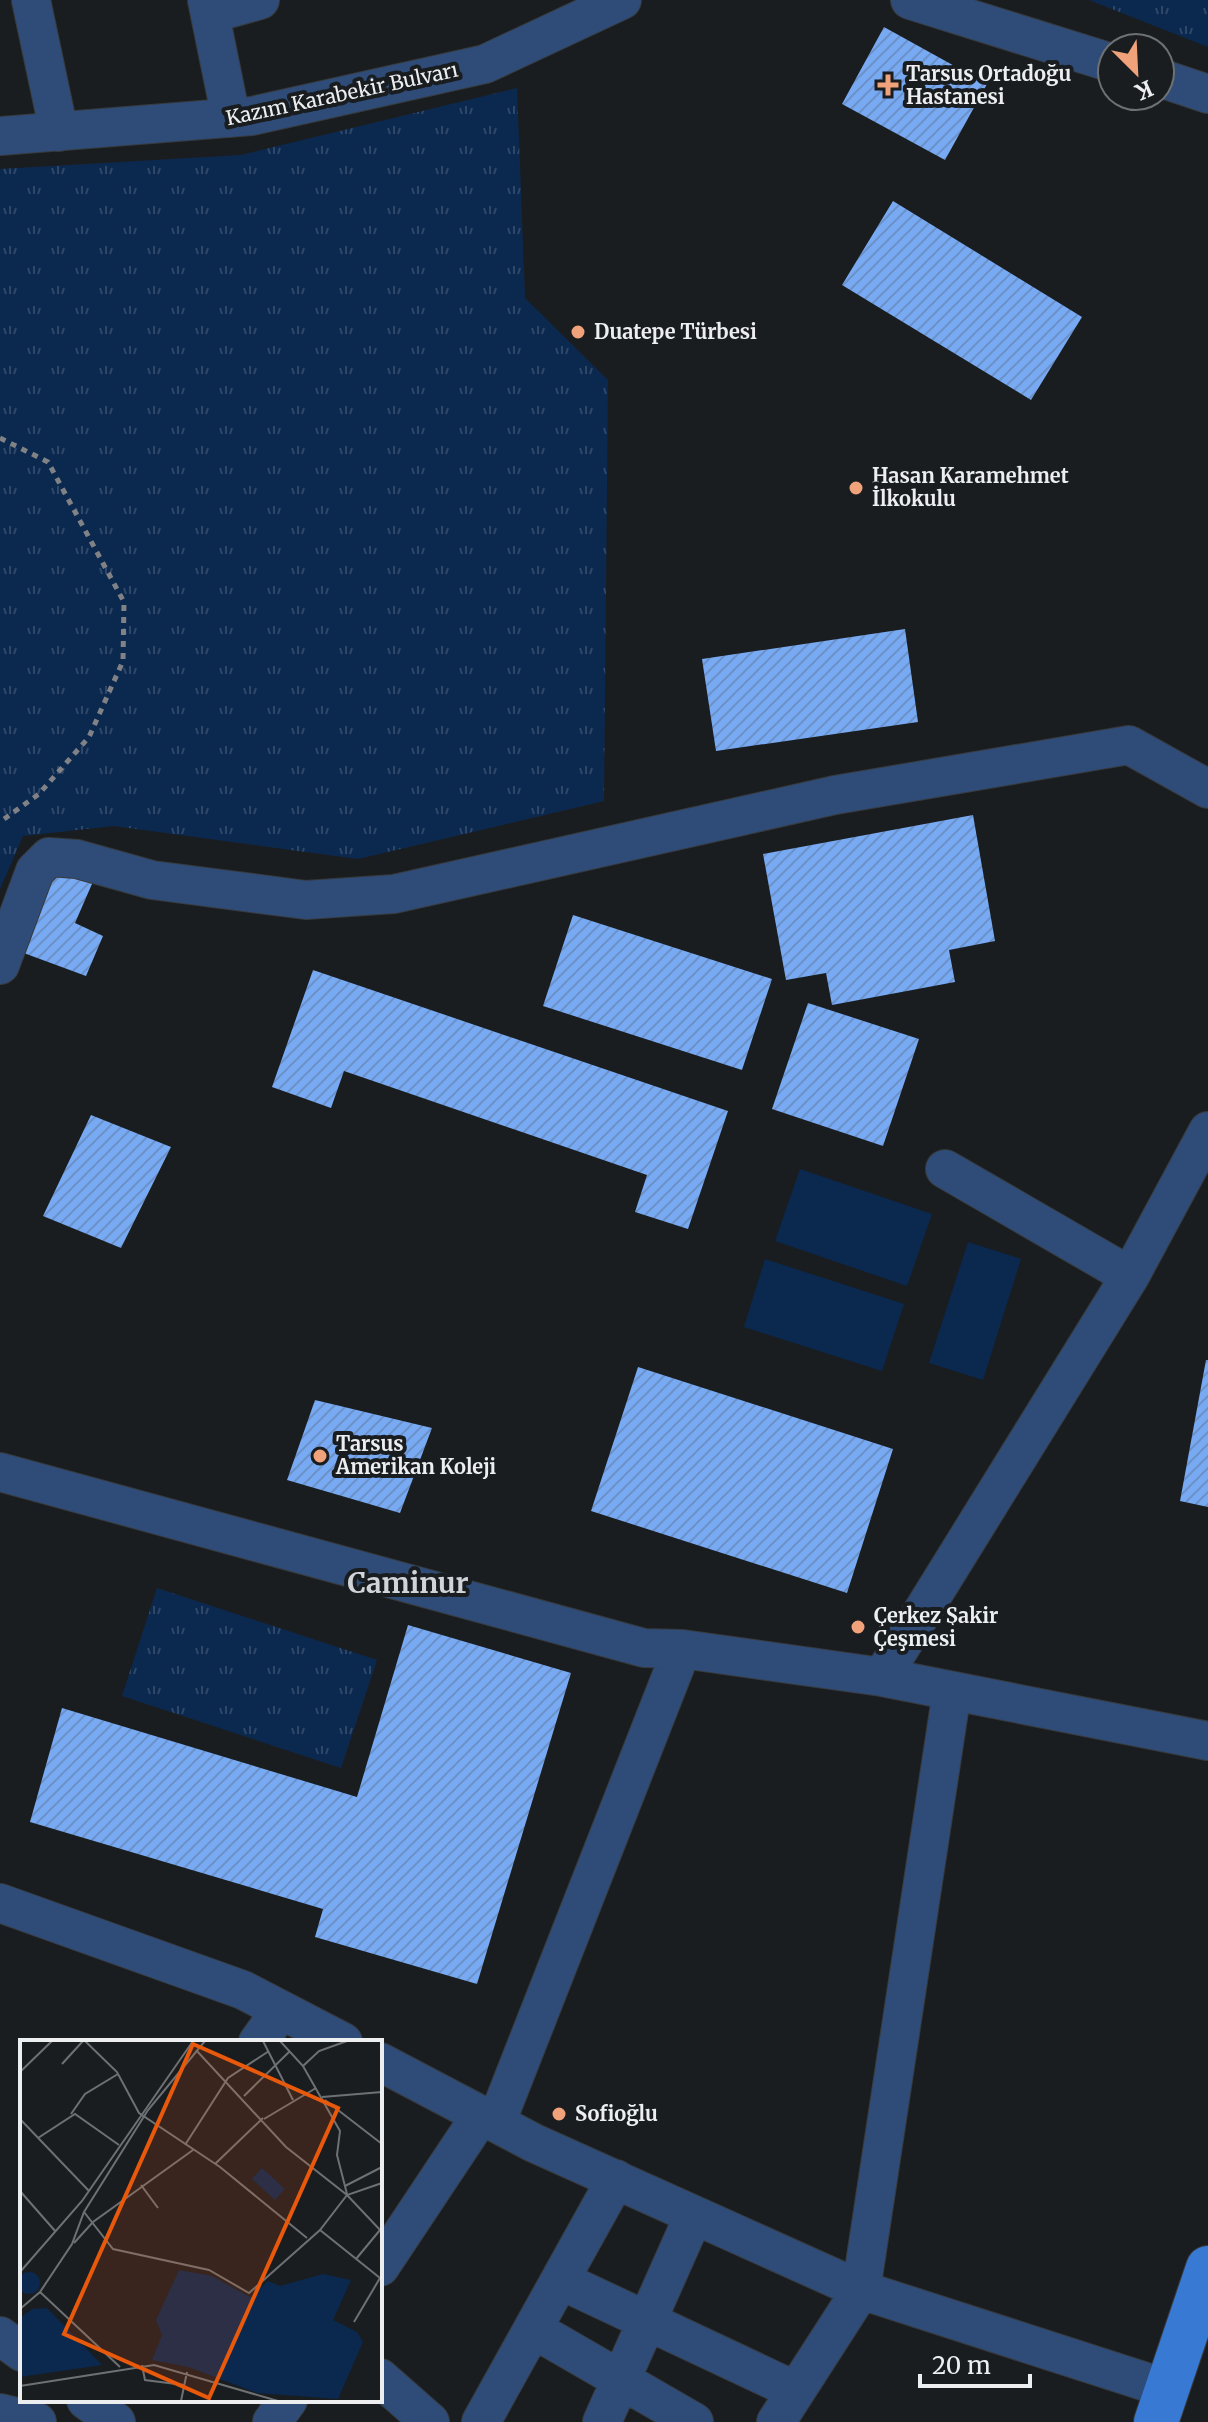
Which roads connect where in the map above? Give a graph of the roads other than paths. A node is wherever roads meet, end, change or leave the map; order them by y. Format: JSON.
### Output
{"nodes":[{"id":1,"x":31,"y":0,"type":"edge"},
{"id":2,"x":260,"y":0,"type":"edge"},
{"id":3,"x":622,"y":0,"type":"edge"},
{"id":4,"x":910,"y":0,"type":"edge"},
{"id":5,"x":209,"y":7,"type":"edge"},
{"id":6,"x":560,"y":12,"type":"edge"},
{"id":7,"x":1096,"y":58,"type":"edge"},
{"id":8,"x":1176,"y":83,"type":"edge"},
{"id":9,"x":1208,"y":94,"type":"edge"},
{"id":10,"x":231,"y":118,"type":"junction"},
{"id":11,"x":59,"y":132,"type":"junction"},
{"id":12,"x":0,"y":136,"type":"edge"},
{"id":13,"x":1208,"y":789,"type":"edge"},
{"id":14,"x":0,"y":965,"type":"edge"},
{"id":15,"x":1208,"y":1131,"type":"edge"},
{"id":16,"x":945,"y":1169,"type":"dead end"},
{"id":17,"x":1130,"y":1276,"type":"junction"},
{"id":18,"x":0,"y":1472,"type":"edge"},
{"id":19,"x":682,"y":1649,"type":"junction"},
{"id":20,"x":882,"y":1677,"type":"junction"},
{"id":21,"x":952,"y":1691,"type":"junction"},
{"id":22,"x":1208,"y":1741,"type":"edge"},
{"id":23,"x":0,"y":1903,"type":"edge"},
{"id":24,"x":281,"y":2010,"type":"junction"},
{"id":25,"x":259,"y":2040,"type":"edge"},
{"id":26,"x":339,"y":2040,"type":"edge"},
{"id":27,"x":382,"y":2063,"type":"edge"},
{"id":28,"x":488,"y":2119,"type":"junction"},
{"id":29,"x":616,"y":2179,"type":"junction"},
{"id":30,"x":694,"y":2215,"type":"junction"},
{"id":31,"x":382,"y":2264,"type":"edge"},
{"id":32,"x":1208,"y":2268,"type":"edge"},
{"id":33,"x":560,"y":2280,"type":"junction"},
{"id":34,"x":861,"y":2290,"type":"junction"},
{"id":35,"x":646,"y":2321,"type":"junction"},
{"id":36,"x":533,"y":2329,"type":"junction"},
{"id":37,"x":0,"y":2336,"type":"edge"},
{"id":38,"x":20,"y":2351,"type":"edge"},
{"id":39,"x":382,"y":2380,"type":"edge"},
{"id":40,"x":621,"y":2380,"type":"junction"},
{"id":41,"x":89,"y":2402,"type":"edge"},
{"id":42,"x":287,"y":2402,"type":"edge"},
{"id":43,"x":1162,"y":2406,"type":"edge"},
{"id":44,"x":786,"y":2407,"type":"edge"},
{"id":45,"x":0,"y":2413,"type":"edge"},
{"id":46,"x":37,"y":2422,"type":"edge"},
{"id":47,"x":116,"y":2422,"type":"edge"},
{"id":48,"x":272,"y":2422,"type":"edge"},
{"id":49,"x":430,"y":2422,"type":"edge"},
{"id":50,"x":481,"y":2422,"type":"edge"},
{"id":51,"x":602,"y":2422,"type":"edge"},
{"id":52,"x":694,"y":2422,"type":"edge"}],
"edges":[{"from":1,"to":11,"type":"street"},
{"from":2,"to":5,"type":"street"},
{"from":3,"to":6,"type":"street","name":"Kazım Karabekir Bulvarı"},
{"from":4,"to":7,"type":"street"},
{"from":5,"to":10,"type":"street"},
{"from":6,"to":10,"type":"street","name":"Kazım Karabekir Bulvarı"},
{"from":8,"to":9,"type":"street"},
{"from":10,"to":11,"type":"street","name":"Kazım Karabekir Bulvarı"},
{"from":11,"to":12,"type":"street","name":"Kazım Karabekir Bulvarı"},
{"from":13,"to":14,"type":"street"},
{"from":15,"to":17,"type":"street"},
{"from":16,"to":17,"type":"street"},
{"from":17,"to":20,"type":"street"},
{"from":18,"to":19,"type":"street"},
{"from":19,"to":20,"type":"street"},
{"from":19,"to":28,"type":"street"},
{"from":20,"to":21,"type":"street"},
{"from":21,"to":22,"type":"street"},
{"from":21,"to":34,"type":"street"},
{"from":23,"to":24,"type":"street"},
{"from":24,"to":25,"type":"street"},
{"from":24,"to":26,"type":"street"},
{"from":27,"to":28,"type":"street"},
{"from":28,"to":29,"type":"street"},
{"from":28,"to":31,"type":"street"},
{"from":29,"to":30,"type":"street"},
{"from":29,"to":33,"type":"street"},
{"from":30,"to":34,"type":"street"},
{"from":30,"to":35,"type":"street"},
{"from":32,"to":43,"type":"main road"},
{"from":33,"to":35,"type":"street"},
{"from":33,"to":36,"type":"street"},
{"from":34,"to":43,"type":"street"},
{"from":34,"to":44,"type":"street"},
{"from":35,"to":40,"type":"street"},
{"from":35,"to":44,"type":"street"},
{"from":36,"to":40,"type":"street"},
{"from":36,"to":50,"type":"street"},
{"from":37,"to":38,"type":"street"},
{"from":39,"to":49,"type":"street"},
{"from":40,"to":51,"type":"street"},
{"from":40,"to":52,"type":"street"},
{"from":41,"to":47,"type":"street"},
{"from":42,"to":48,"type":"street"},
{"from":45,"to":46,"type":"street"}]}
